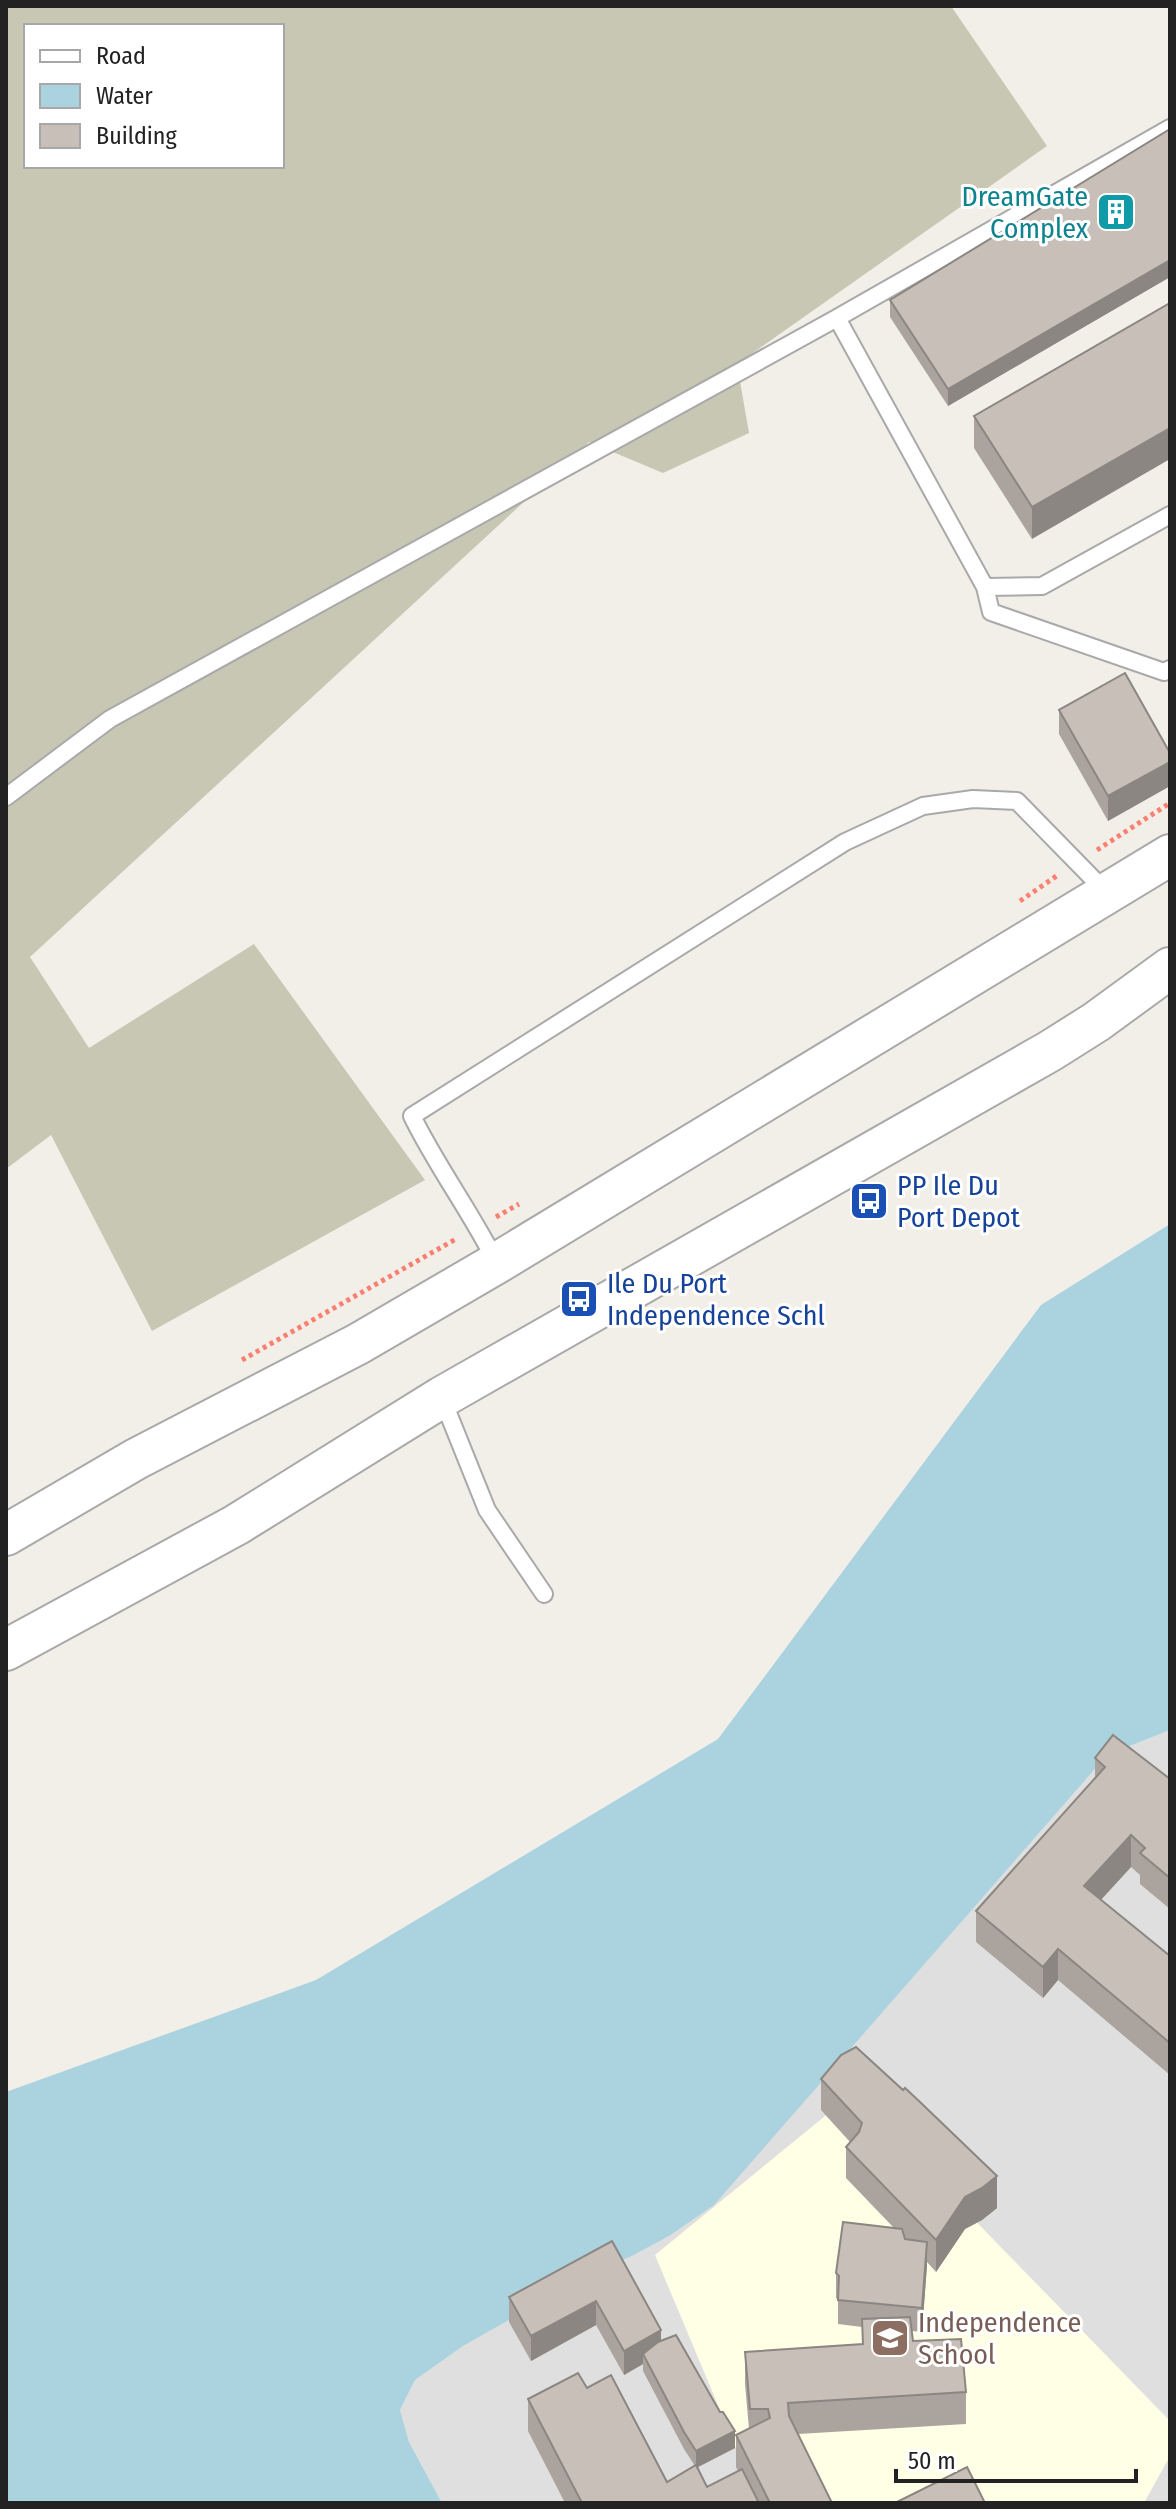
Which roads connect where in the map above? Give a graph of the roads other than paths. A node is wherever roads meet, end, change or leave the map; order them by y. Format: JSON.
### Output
{"nodes":[{"id":1,"x":1170,"y":128,"type":"edge"},
{"id":2,"x":837,"y":318,"type":"junction"},
{"id":3,"x":1170,"y":515,"type":"edge"},
{"id":4,"x":985,"y":587,"type":"junction"},
{"id":5,"x":1170,"y":669,"type":"edge"},
{"id":6,"x":6,"y":797,"type":"edge"},
{"id":7,"x":1170,"y":855,"type":"edge"},
{"id":8,"x":1106,"y":892,"type":"junction"},
{"id":9,"x":1170,"y":968,"type":"edge"},
{"id":10,"x":497,"y":1263,"type":"junction"},
{"id":11,"x":442,"y":1397,"type":"junction"},
{"id":12,"x":6,"y":1535,"type":"edge"},
{"id":13,"x":544,"y":1594,"type":"dead end"},
{"id":14,"x":6,"y":1650,"type":"edge"}],
"edges":[{"from":1,"to":2,"type":"lane"},
{"from":2,"to":4,"type":"lane"},
{"from":2,"to":6,"type":"lane"},
{"from":3,"to":4,"type":"lane"},
{"from":4,"to":5,"type":"lane"},
{"from":7,"to":8,"type":"street"},
{"from":8,"to":10,"type":"street"},
{"from":8,"to":10,"type":"lane"},
{"from":9,"to":11,"type":"street"},
{"from":10,"to":12,"type":"street"},
{"from":11,"to":13,"type":"lane"},
{"from":11,"to":14,"type":"street"}]}
